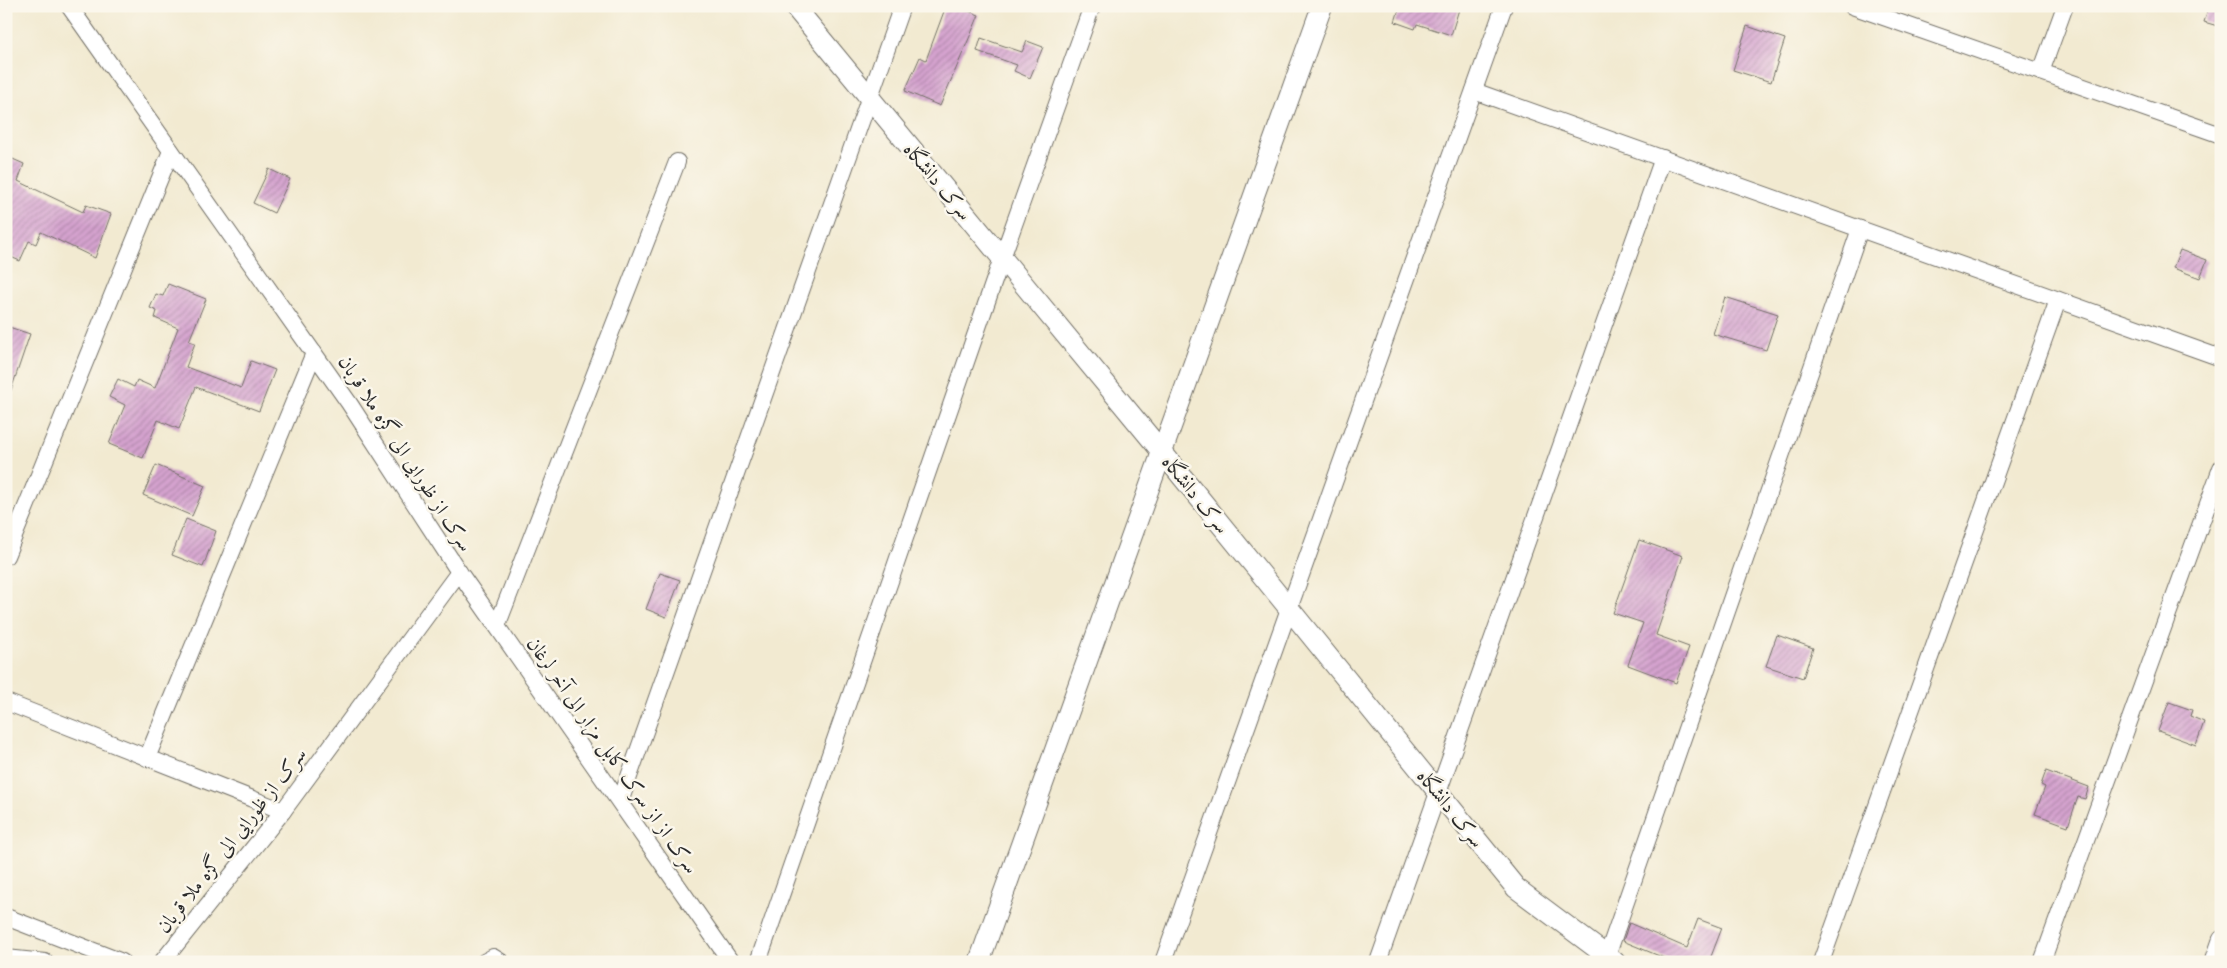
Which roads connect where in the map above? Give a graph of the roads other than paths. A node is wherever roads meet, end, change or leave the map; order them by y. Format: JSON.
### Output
{"nodes":[{"id":1,"x":69,"y":6,"type":"edge"},
{"id":2,"x":794,"y":6,"type":"edge"},
{"id":3,"x":902,"y":6,"type":"edge"},
{"id":4,"x":1092,"y":6,"type":"edge"},
{"id":5,"x":1322,"y":6,"type":"edge"},
{"id":6,"x":1504,"y":6,"type":"edge"},
{"id":7,"x":1852,"y":6,"type":"edge"},
{"id":8,"x":2065,"y":6,"type":"edge"},
{"id":9,"x":2041,"y":72,"type":"junction"},
{"id":10,"x":1474,"y":91,"type":"junction"},
{"id":11,"x":869,"y":97,"type":"junction"},
{"id":12,"x":2221,"y":135,"type":"edge"},
{"id":13,"x":171,"y":150,"type":"junction"},
{"id":14,"x":1664,"y":158,"type":"junction"},
{"id":15,"x":677,"y":162,"type":"dead end"},
{"id":16,"x":1860,"y":229,"type":"junction"},
{"id":17,"x":1002,"y":258,"type":"junction"},
{"id":18,"x":2058,"y":300,"type":"junction"},
{"id":19,"x":314,"y":353,"type":"junction"},
{"id":20,"x":2221,"y":358,"type":"edge"},
{"id":21,"x":1162,"y":452,"type":"junction"},
{"id":22,"x":2221,"y":468,"type":"edge"},
{"id":23,"x":6,"y":556,"type":"edge"},
{"id":24,"x":459,"y":572,"type":"junction"},
{"id":25,"x":1288,"y":608,"type":"junction"},
{"id":26,"x":497,"y":626,"type":"junction"},
{"id":27,"x":6,"y":702,"type":"edge"},
{"id":28,"x":147,"y":758,"type":"junction"},
{"id":29,"x":1438,"y":793,"type":"junction"},
{"id":30,"x":620,"y":802,"type":"junction"},
{"id":31,"x":283,"y":811,"type":"junction"},
{"id":32,"x":6,"y":917,"type":"edge"},
{"id":33,"x":2221,"y":939,"type":"edge"},
{"id":34,"x":6,"y":958,"type":"edge"},
{"id":35,"x":1609,"y":960,"type":"edge"},
{"id":36,"x":38,"y":961,"type":"edge"},
{"id":37,"x":122,"y":962,"type":"edge"},
{"id":38,"x":162,"y":962,"type":"edge"},
{"id":39,"x":484,"y":962,"type":"edge"},
{"id":40,"x":502,"y":962,"type":"edge"},
{"id":41,"x":731,"y":962,"type":"edge"},
{"id":42,"x":758,"y":962,"type":"edge"},
{"id":43,"x":979,"y":962,"type":"edge"},
{"id":44,"x":1163,"y":962,"type":"edge"},
{"id":45,"x":1378,"y":962,"type":"edge"},
{"id":46,"x":1821,"y":962,"type":"edge"},
{"id":47,"x":2042,"y":962,"type":"edge"},
{"id":48,"x":2213,"y":962,"type":"edge"}],
"edges":[{"from":1,"to":13,"type":"street","name":"سرک از ظورایی الی گزه ملا قربان"},
{"from":2,"to":11,"type":"street","name":"سرک دانشگاه"},
{"from":3,"to":11,"type":"street"},
{"from":4,"to":17,"type":"street"},
{"from":5,"to":21,"type":"street"},
{"from":6,"to":10,"type":"street"},
{"from":7,"to":9,"type":"street"},
{"from":8,"to":9,"type":"street"},
{"from":9,"to":12,"type":"street"},
{"from":10,"to":14,"type":"street"},
{"from":10,"to":25,"type":"street"},
{"from":11,"to":17,"type":"street","name":"سرک دانشگاه"},
{"from":11,"to":30,"type":"street"},
{"from":13,"to":19,"type":"street","name":"سرک از ظورایی الی گزه ملا قربان"},
{"from":13,"to":23,"type":"street"},
{"from":14,"to":16,"type":"street"},
{"from":14,"to":29,"type":"street"},
{"from":15,"to":26,"type":"street"},
{"from":16,"to":18,"type":"street"},
{"from":16,"to":35,"type":"street"},
{"from":17,"to":21,"type":"street","name":"سرک دانشگاه"},
{"from":17,"to":42,"type":"street"},
{"from":18,"to":20,"type":"street"},
{"from":18,"to":46,"type":"street"},
{"from":19,"to":24,"type":"street","name":"سرک از ظورایی الی گزه ملا قربان"},
{"from":19,"to":28,"type":"street"},
{"from":21,"to":25,"type":"street","name":"سرک دانشگاه"},
{"from":21,"to":43,"type":"street"},
{"from":22,"to":47,"type":"street"},
{"from":24,"to":26,"type":"street","name":"سرک از از سرک کابل مزار الی آخر لرغان"},
{"from":24,"to":31,"type":"street","name":"سرک از ظورایی الی گزه ملا قربان"},
{"from":25,"to":29,"type":"street","name":"سرک دانشگاه"},
{"from":25,"to":44,"type":"street"},
{"from":26,"to":30,"type":"street","name":"سرک از از سرک کابل مزار الی آخر لرغان"},
{"from":27,"to":28,"type":"street"},
{"from":28,"to":31,"type":"street"},
{"from":29,"to":35,"type":"street","name":"سرک دانشگاه"},
{"from":29,"to":45,"type":"street"},
{"from":30,"to":41,"type":"street","name":"سرک از از سرک کابل مزار الی آخر لرغان"},
{"from":31,"to":38,"type":"street","name":"سرک از ظورایی الی گزه ملا قربان"},
{"from":32,"to":37,"type":"street"},
{"from":33,"to":48,"type":"street"},
{"from":34,"to":36,"type":"street"},
{"from":39,"to":40,"type":"street"}]}
